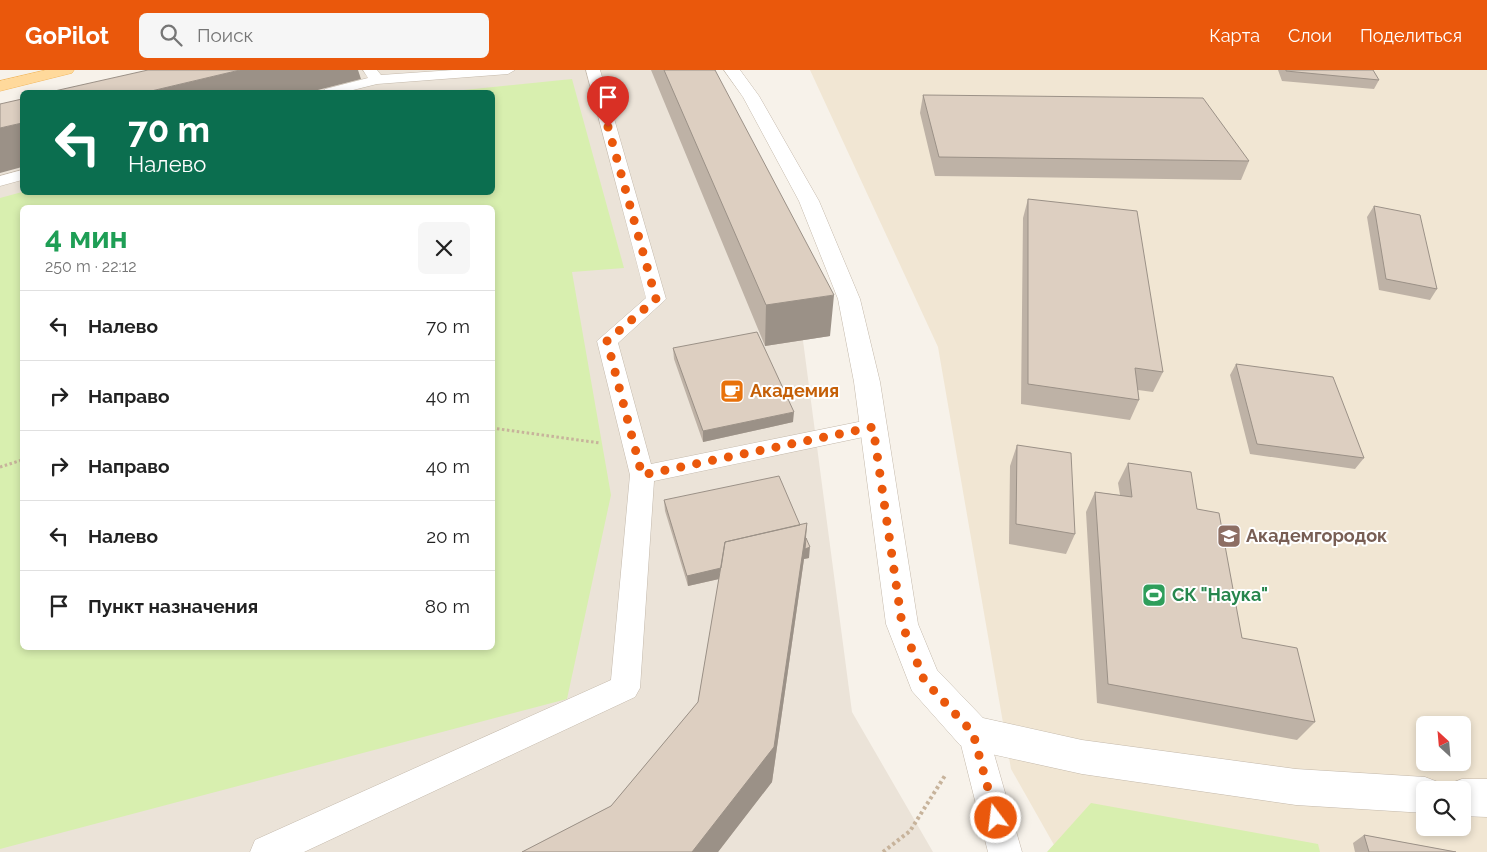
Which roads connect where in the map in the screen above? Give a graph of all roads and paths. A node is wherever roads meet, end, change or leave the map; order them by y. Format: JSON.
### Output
{"nodes":[{"id":1,"x":66,"y":70,"type":"edge"},
{"id":2,"x":508,"y":70,"type":"edge"},
{"id":3,"x":592,"y":70,"type":"edge"},
{"id":4,"x":732,"y":70,"type":"edge"},
{"id":5,"x":373,"y":75,"type":"edge"},
{"id":6,"x":0,"y":86,"type":"edge"},
{"id":7,"x":335,"y":90,"type":"edge"},
{"id":8,"x":20,"y":175,"type":"edge"},
{"id":9,"x":0,"y":180,"type":"edge"},
{"id":10,"x":873,"y":427,"type":"junction"},
{"id":11,"x":495,"y":429,"type":"edge"},
{"id":12,"x":20,"y":461,"type":"edge"},
{"id":13,"x":639,"y":462,"type":"junction"},
{"id":14,"x":0,"y":467,"type":"edge"},
{"id":15,"x":973,"y":733,"type":"junction"},
{"id":16,"x":1416,"y":794,"type":"edge"},
{"id":17,"x":1471,"y":797,"type":"edge"},
{"id":18,"x":1487,"y":798,"type":"edge"},
{"id":19,"x":267,"y":852,"type":"edge"},
{"id":20,"x":883,"y":852,"type":"edge"},
{"id":21,"x":1004,"y":852,"type":"edge"}],
"edges":[{"from":1,"to":6,"type":"main road"},
{"from":2,"to":5,"type":"lane"},
{"from":3,"to":13,"type":"lane"},
{"from":4,"to":10,"type":"street"},
{"from":5,"to":7,"type":"lane"},
{"from":8,"to":9,"type":"lane"},
{"from":10,"to":13,"type":"lane"},
{"from":10,"to":15,"type":"street"},
{"from":11,"to":13,"type":"path"},
{"from":12,"to":14,"type":"path"},
{"from":13,"to":19,"type":"lane"},
{"from":15,"to":16,"type":"street"},
{"from":15,"to":20,"type":"path"},
{"from":15,"to":21,"type":"lane"},
{"from":17,"to":18,"type":"street"}]}
